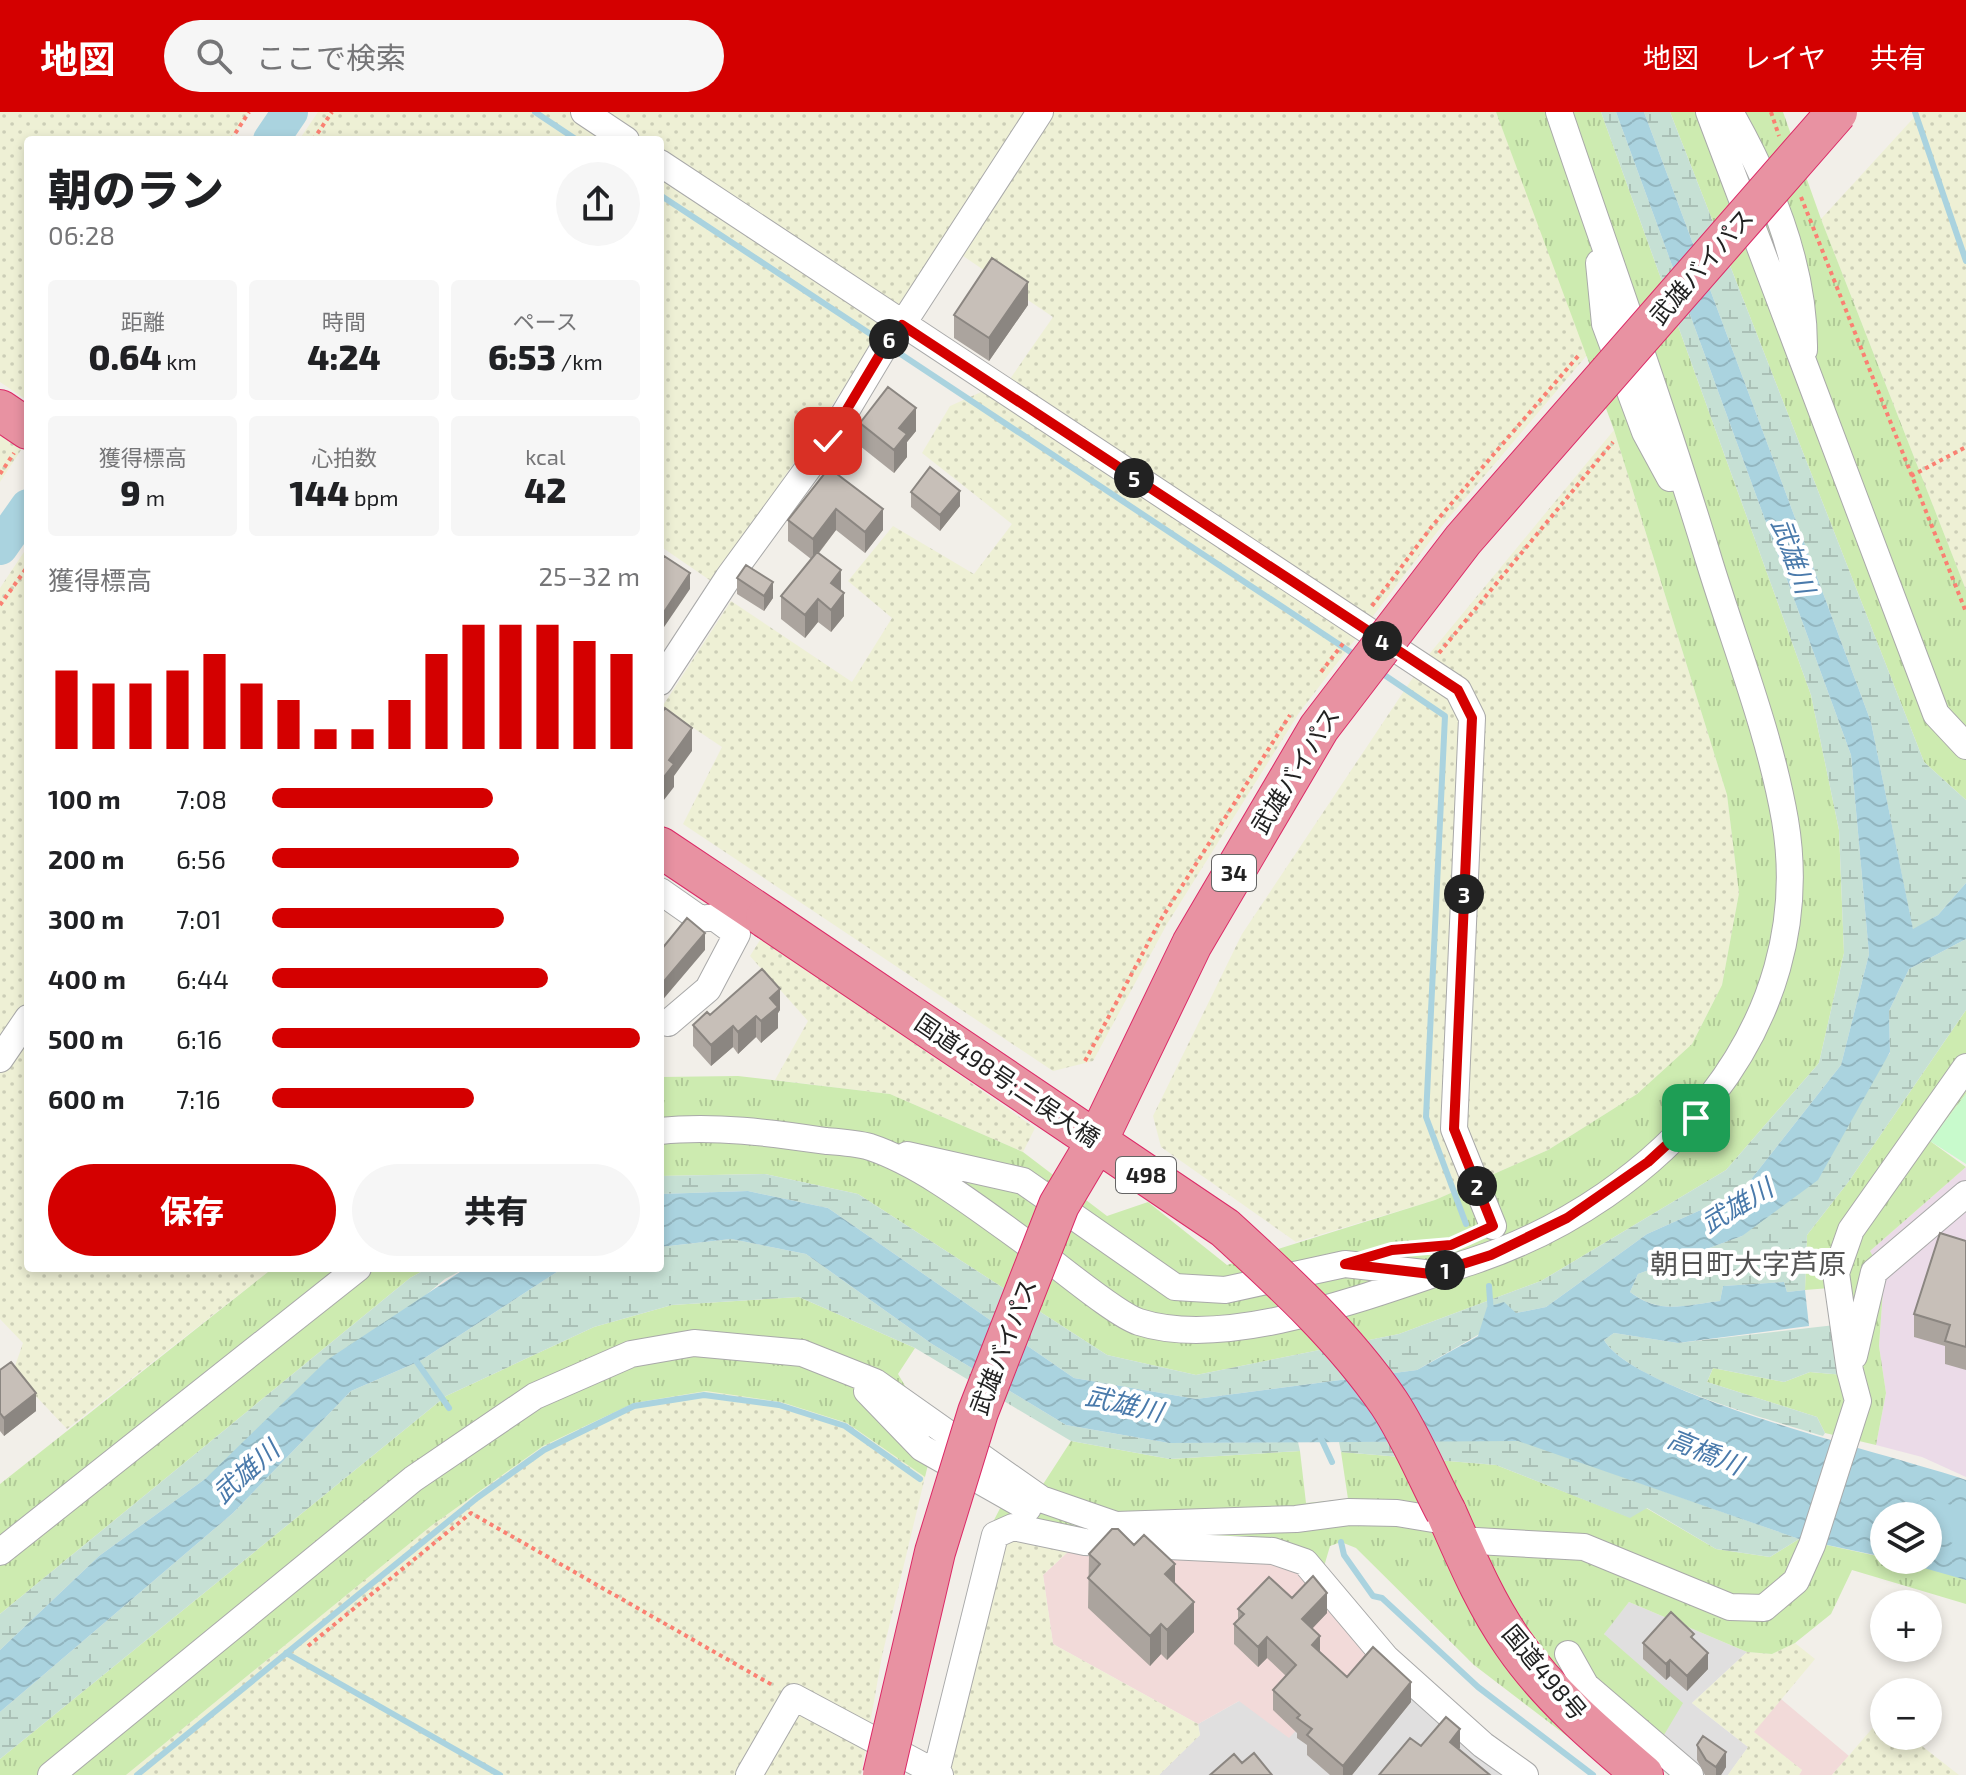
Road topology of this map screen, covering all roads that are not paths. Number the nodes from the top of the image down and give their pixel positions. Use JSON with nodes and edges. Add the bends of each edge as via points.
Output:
{"nodes":[{"id":1,"x":584,"y":112,"type":"edge"},
{"id":2,"x":1040,"y":112,"type":"edge"},
{"id":3,"x":1559,"y":112,"type":"edge"},
{"id":4,"x":1709,"y":112,"type":"edge"},
{"id":5,"x":1730,"y":112,"type":"edge"},
{"id":6,"x":1837,"y":112,"type":"edge"},
{"id":7,"x":620,"y":136,"type":"edge"},
{"id":8,"x":664,"y":166,"type":"edge"},
{"id":9,"x":897,"y":330,"type":"junction"},
{"id":10,"x":1804,"y":364,"type":"junction"},
{"id":11,"x":0,"y":410,"type":"edge"},
{"id":12,"x":24,"y":426,"type":"edge"},
{"id":13,"x":664,"y":676,"type":"edge"},
{"id":14,"x":1966,"y":746,"type":"edge"},
{"id":15,"x":664,"y":850,"type":"edge"},
{"id":16,"x":664,"y":894,"type":"edge"},
{"id":17,"x":668,"y":1023,"type":"dead end"},
{"id":18,"x":24,"y":1024,"type":"edge"},
{"id":19,"x":0,"y":1059,"type":"edge"},
{"id":20,"x":1966,"y":1067,"type":"edge"},
{"id":21,"x":664,"y":1131,"type":"edge"},
{"id":22,"x":1097,"y":1141,"type":"junction"},
{"id":23,"x":869,"y":1147,"type":"junction"},
{"id":24,"x":1966,"y":1194,"type":"edge"},
{"id":25,"x":1493,"y":1226,"type":"dead end"},
{"id":26,"x":353,"y":1272,"type":"edge"},
{"id":27,"x":1431,"y":1274,"type":"junction"},
{"id":28,"x":1850,"y":1371,"type":"junction"},
{"id":29,"x":849,"y":1372,"type":"junction"},
{"id":30,"x":1451,"y":1524,"type":"junction"},
{"id":31,"x":1116,"y":1525,"type":"junction"},
{"id":32,"x":1048,"y":1528,"type":"junction"},
{"id":33,"x":0,"y":1552,"type":"edge"},
{"id":34,"x":1568,"y":1654,"type":"dead end"},
{"id":35,"x":938,"y":1774,"type":"edge"},
{"id":36,"x":51,"y":1775,"type":"edge"},
{"id":37,"x":749,"y":1775,"type":"edge"},
{"id":38,"x":883,"y":1775,"type":"edge"},
{"id":39,"x":1525,"y":1775,"type":"edge"},
{"id":40,"x":1643,"y":1775,"type":"edge"},
{"id":41,"x":1690,"y":1775,"type":"edge"}],
"edges":[{"from":1,"to":7,"type":"street"},
{"from":2,"to":9,"type":"street"},
{"from":3,"to":27,"type":"street","via":[[1691,501],[1771,763],[1785,821],[1789,869],[1784,933],[1761,1016],[1735,1066],[1696,1118],[1648,1162],[1567,1218],[1491,1255]]},
{"from":4,"to":10,"type":"street"},
{"from":5,"to":10,"type":"street","via":[[1756,158],[1782,225],[1805,314]]},
{"from":6,"to":22,"type":"highway","name":"武雄バイパス","number":"34","bridge":true,"via":[[1463,540],[1319,728],[1192,944]]},
{"from":8,"to":9,"type":"street"},
{"from":9,"to":13,"type":"street","via":[[828,441]]},
{"from":9,"to":25,"type":"street","via":[[1458,690],[1472,718],[1454,1129]]},
{"from":10,"to":14,"type":"street","via":[[1936,714]]},
{"from":11,"to":12,"type":"highway"},
{"from":15,"to":22,"type":"highway","name":"国道498号;二俣大橋","number":"498","bridge":true},
{"from":16,"to":17,"type":"street","via":[[700,919],[714,917],[737,934],[708,989]]},
{"from":18,"to":19,"type":"street"},
{"from":20,"to":28,"type":"street","via":[[1851,1230],[1836,1273]]},
{"from":21,"to":23,"type":"street","via":[[771,1133]]},
{"from":22,"to":30,"type":"highway","name":"国道498号;二俣大橋","number":"498","bridge":true,"via":[[1225,1228],[1352,1354],[1390,1405]]},
{"from":22,"to":38,"type":"highway","name":"武雄バイパス","number":"34","bridge":true,"via":[[1059,1205],[978,1412],[935,1552]]},
{"from":23,"to":27,"type":"street","via":[[1023,1181],[1175,1287],[1225,1290],[1345,1264]]},
{"from":23,"to":27,"type":"street","via":[[945,1185],[1136,1322],[1199,1330],[1260,1323],[1343,1304]]},
{"from":24,"to":28,"type":"street","via":[[1874,1272]]},
{"from":26,"to":33,"type":"street"},
{"from":28,"to":30,"type":"street","via":[[1858,1401],[1812,1545],[1796,1581],[1764,1608],[1730,1607],[1584,1547]]},
{"from":29,"to":31,"type":"street","via":[[875,1382],[1041,1499]]},
{"from":29,"to":32,"type":"street","via":[[922,1448]]},
{"from":29,"to":36,"type":"street","via":[[802,1353],[694,1343],[631,1354],[535,1396],[413,1479]]},
{"from":30,"to":31,"type":"street","via":[[1397,1513],[1349,1512],[1296,1519]]},
{"from":30,"to":40,"type":"highway","name":"国道498号","number":"498","via":[[1514,1645],[1561,1700]]},
{"from":31,"to":32,"type":"street"},
{"from":32,"to":35,"type":"street","via":[[1013,1527],[995,1535]]},
{"from":32,"to":39,"type":"street","via":[[1085,1542],[1273,1551],[1305,1562],[1386,1658],[1483,1745]]},
{"from":34,"to":41,"type":"street","via":[[1586,1686]]},
{"from":35,"to":37,"type":"street","via":[[794,1697]]}]}
